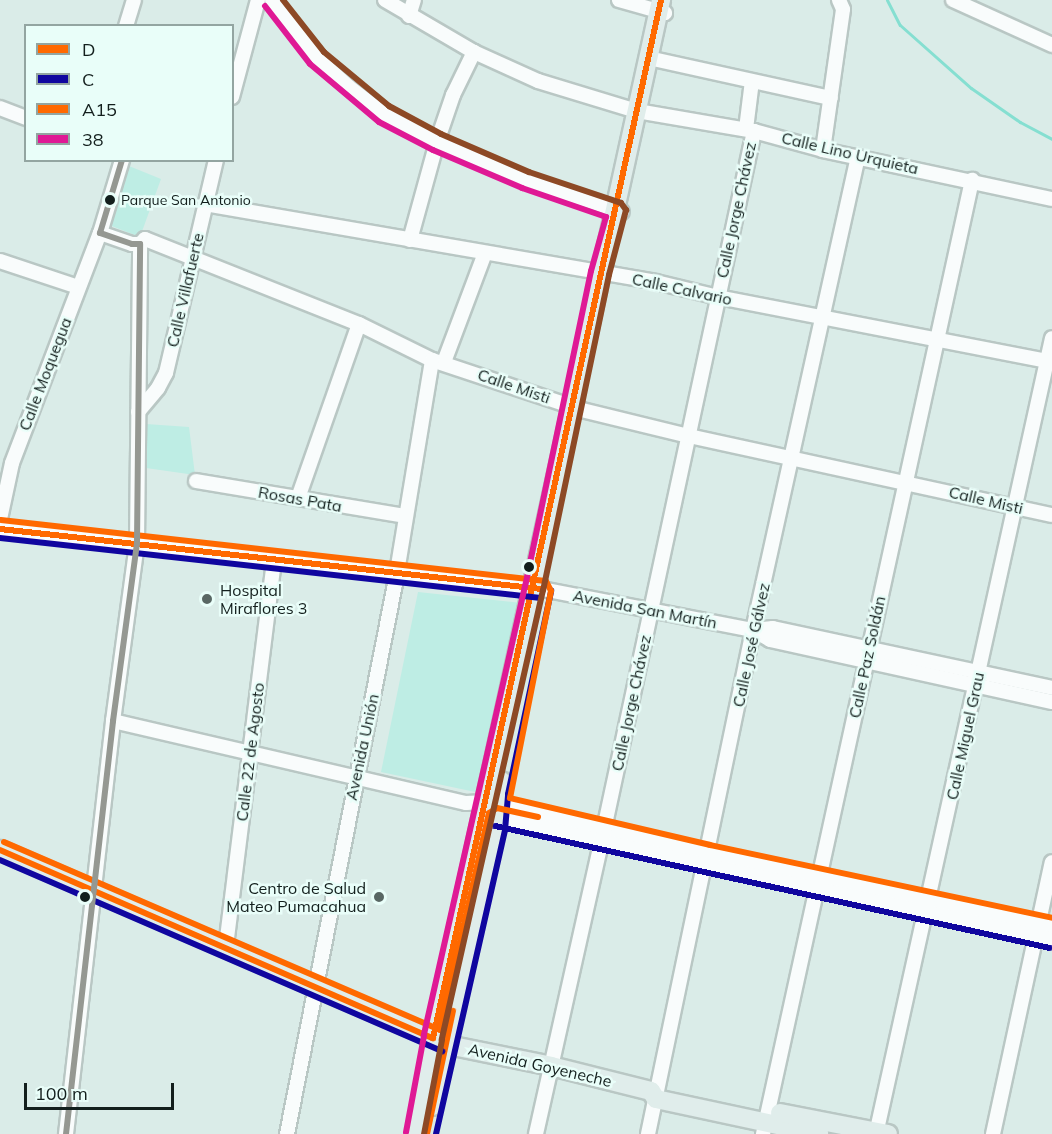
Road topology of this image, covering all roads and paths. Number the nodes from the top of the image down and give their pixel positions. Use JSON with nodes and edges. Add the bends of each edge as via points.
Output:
{"nodes":[{"id":1,"x":134,"y":0,"type":"edge"},
{"id":2,"x":258,"y":0,"type":"edge"},
{"id":3,"x":272,"y":0,"type":"edge"},
{"id":4,"x":385,"y":0,"type":"edge"},
{"id":5,"x":414,"y":0,"type":"edge"},
{"id":6,"x":619,"y":0,"type":"edge"},
{"id":7,"x":839,"y":0,"type":"edge"},
{"id":8,"x":953,"y":0,"type":"edge"},
{"id":9,"x":663,"y":6,"type":"edge"},
{"id":10,"x":980,"y":6,"type":"edge"},
{"id":11,"x":409,"y":16,"type":"junction"},
{"id":12,"x":127,"y":24,"type":"edge"},
{"id":13,"x":1052,"y":45,"type":"edge"},
{"id":14,"x":474,"y":52,"type":"junction"},
{"id":15,"x":653,"y":59,"type":"junction"},
{"id":16,"x":752,"y":81,"type":"junction"},
{"id":17,"x":234,"y":90,"type":"edge"},
{"id":18,"x":831,"y":98,"type":"junction"},
{"id":19,"x":0,"y":108,"type":"edge"},
{"id":20,"x":640,"y":112,"type":"junction"},
{"id":21,"x":24,"y":117,"type":"edge"},
{"id":22,"x":750,"y":130,"type":"junction"},
{"id":23,"x":437,"y":142,"type":"junction"},
{"id":24,"x":823,"y":150,"type":"junction"},
{"id":25,"x":858,"y":156,"type":"junction"},
{"id":26,"x":121,"y":162,"type":"edge"},
{"id":27,"x":215,"y":162,"type":"edge"},
{"id":28,"x":972,"y":180,"type":"junction"},
{"id":29,"x":1052,"y":199,"type":"edge"},
{"id":30,"x":204,"y":204,"type":"junction"},
{"id":31,"x":619,"y":212,"type":"junction"},
{"id":32,"x":100,"y":233,"type":"junction"},
{"id":33,"x":410,"y":240,"type":"junction"},
{"id":34,"x":140,"y":243,"type":"junction"},
{"id":35,"x":485,"y":253,"type":"junction"},
{"id":36,"x":192,"y":256,"type":"junction"},
{"id":37,"x":0,"y":261,"type":"edge"},
{"id":38,"x":604,"y":274,"type":"junction"},
{"id":39,"x":78,"y":287,"type":"junction"},
{"id":40,"x":718,"y":297,"type":"junction"},
{"id":41,"x":823,"y":317,"type":"junction"},
{"id":42,"x":359,"y":324,"type":"junction"},
{"id":43,"x":937,"y":338,"type":"junction"},
{"id":44,"x":1052,"y":338,"type":"edge"},
{"id":45,"x":438,"y":361,"type":"junction"},
{"id":46,"x":1050,"y":362,"type":"edge"},
{"id":47,"x":578,"y":409,"type":"junction"},
{"id":48,"x":138,"y":412,"type":"junction"},
{"id":49,"x":689,"y":436,"type":"junction"},
{"id":50,"x":792,"y":458,"type":"junction"},
{"id":51,"x":196,"y":481,"type":"dead end"},
{"id":52,"x":905,"y":482,"type":"junction"},
{"id":53,"x":298,"y":498,"type":"junction"},
{"id":54,"x":1016,"y":507,"type":"junction"},
{"id":55,"x":1052,"y":515,"type":"edge"},
{"id":56,"x":405,"y":516,"type":"junction"},
{"id":57,"x":0,"y":519,"type":"edge"},
{"id":58,"x":0,"y":529,"type":"edge"},
{"id":59,"x":137,"y":543,"type":"junction"},
{"id":60,"x":274,"y":558,"type":"junction"},
{"id":61,"x":397,"y":571,"type":"junction"},
{"id":62,"x":538,"y":588,"type":"junction"},
{"id":63,"x":651,"y":608,"type":"junction"},
{"id":64,"x":753,"y":630,"type":"junction"},
{"id":65,"x":869,"y":646,"type":"junction"},
{"id":66,"x":866,"y":661,"type":"junction"},
{"id":67,"x":979,"y":671,"type":"junction"},
{"id":68,"x":976,"y":686,"type":"junction"},
{"id":69,"x":1052,"y":688,"type":"edge"},
{"id":70,"x":1052,"y":702,"type":"edge"},
{"id":71,"x":113,"y":721,"type":"junction"},
{"id":72,"x":250,"y":751,"type":"junction"},
{"id":73,"x":356,"y":776,"type":"junction"},
{"id":74,"x":488,"y":808,"type":"junction"},
{"id":75,"x":603,"y":836,"type":"junction"},
{"id":76,"x":0,"y":850,"type":"edge"},
{"id":77,"x":707,"y":860,"type":"junction"},
{"id":78,"x":1052,"y":862,"type":"edge"},
{"id":79,"x":819,"y":882,"type":"junction"},
{"id":80,"x":94,"y":889,"type":"junction"},
{"id":81,"x":928,"y":907,"type":"junction"},
{"id":82,"x":1043,"y":929,"type":"edge"},
{"id":83,"x":1052,"y":939,"type":"edge"},
{"id":84,"x":226,"y":946,"type":"junction"},
{"id":85,"x":315,"y":984,"type":"junction"},
{"id":86,"x":440,"y":1040,"type":"junction"},
{"id":87,"x":551,"y":1066,"type":"junction"},
{"id":88,"x":655,"y":1092,"type":"junction"},
{"id":89,"x":766,"y":1122,"type":"edge"},
{"id":90,"x":880,"y":1133,"type":"edge"},
{"id":91,"x":66,"y":1134,"type":"edge"},
{"id":92,"x":287,"y":1134,"type":"edge"},
{"id":93,"x":416,"y":1134,"type":"edge"},
{"id":94,"x":427,"y":1134,"type":"edge"},
{"id":95,"x":536,"y":1134,"type":"edge"},
{"id":96,"x":648,"y":1134,"type":"edge"},
{"id":97,"x":819,"y":1134,"type":"edge"},
{"id":98,"x":993,"y":1134,"type":"edge"}],
"edges":[{"from":1,"to":12,"type":"street"},
{"from":2,"to":17,"type":"street"},
{"from":3,"to":23,"type":"street","via":[[317,58],[349,87],[384,114]]},
{"from":4,"to":11,"type":"street","name":"Calle Lino Urquieta"},
{"from":5,"to":11,"type":"street"},
{"from":6,"to":9,"type":"street"},
{"from":7,"to":18,"type":"street","via":[[843,9]]},
{"from":8,"to":10,"type":"street"},
{"from":9,"to":15,"type":"main road"},
{"from":9,"to":20,"type":"main road"},
{"from":10,"to":13,"type":"street"},
{"from":11,"to":14,"type":"street","name":"Calle Lino Urquieta"},
{"from":14,"to":20,"type":"street","name":"Calle Lino Urquieta","via":[[538,81]]},
{"from":14,"to":23,"type":"street","via":[[453,95]]},
{"from":15,"to":16,"type":"street"},
{"from":15,"to":20,"type":"main road"},
{"from":16,"to":18,"type":"street"},
{"from":16,"to":22,"type":"street","name":"Calle Jorge Chávez"},
{"from":18,"to":24,"type":"street"},
{"from":19,"to":21,"type":"street"},
{"from":20,"to":22,"type":"street","name":"Calle Lino Urquieta"},
{"from":20,"to":31,"type":"main road"},
{"from":22,"to":24,"type":"street","name":"Calle Lino Urquieta"},
{"from":22,"to":40,"type":"street","name":"Calle Jorge Chávez"},
{"from":23,"to":31,"type":"street","via":[[526,180]]},
{"from":23,"to":33,"type":"street"},
{"from":24,"to":25,"type":"street","name":"Calle Lino Urquieta"},
{"from":25,"to":28,"type":"street","name":"Calle Lino Urquieta"},
{"from":25,"to":41,"type":"street","name":"Calle José Gálvez"},
{"from":26,"to":32,"type":"street","name":"Calle Moquegua"},
{"from":27,"to":30,"type":"street","name":"Calle Villafuerte"},
{"from":28,"to":29,"type":"street","name":"Calle Lino Urquieta"},
{"from":28,"to":43,"type":"street","name":"Calle Paz Soldán"},
{"from":30,"to":33,"type":"street","name":"Calle Calvario"},
{"from":30,"to":36,"type":"street","name":"Calle Villafuerte"},
{"from":31,"to":38,"type":"main road"},
{"from":32,"to":34,"type":"street","name":"Calle Misti"},
{"from":32,"to":39,"type":"street","name":"Calle Moquegua"},
{"from":33,"to":35,"type":"street","name":"Calle Calvario"},
{"from":34,"to":36,"type":"street","name":"Calle Misti","via":[[145,239]]},
{"from":34,"to":48,"type":"street"},
{"from":35,"to":38,"type":"street","name":"Calle Calvario"},
{"from":35,"to":45,"type":"street","name":"Avenida Unión"},
{"from":36,"to":42,"type":"street","name":"Calle Misti"},
{"from":36,"to":48,"type":"street","name":"Calle Villafuerte","via":[[166,373]]},
{"from":37,"to":39,"type":"street"},
{"from":38,"to":40,"type":"street","name":"Calle Calvario"},
{"from":38,"to":47,"type":"main road"},
{"from":39,"to":57,"type":"street","name":"Calle Moquegua","via":[[12,463]]},
{"from":40,"to":41,"type":"street","name":"Calle Calvario"},
{"from":40,"to":49,"type":"street","name":"Calle Jorge Chávez"},
{"from":41,"to":43,"type":"street","name":"Calle Calvario"},
{"from":41,"to":50,"type":"street","name":"Calle José Gálvez"},
{"from":42,"to":45,"type":"street","name":"Calle Misti"},
{"from":42,"to":53,"type":"street"},
{"from":43,"to":46,"type":"street","name":"Calle Calvario"},
{"from":43,"to":52,"type":"street","name":"Calle Paz Soldán"},
{"from":44,"to":46,"type":"street","name":"Calle Miguel Grau"},
{"from":45,"to":47,"type":"street","name":"Calle Misti"},
{"from":45,"to":56,"type":"street","name":"Avenida Unión"},
{"from":46,"to":54,"type":"street","name":"Calle Miguel Grau"},
{"from":47,"to":49,"type":"street","name":"Calle Misti"},
{"from":47,"to":62,"type":"main road"},
{"from":48,"to":59,"type":"street"},
{"from":49,"to":50,"type":"street","name":"Calle Misti"},
{"from":49,"to":63,"type":"street","name":"Calle Jorge Chávez"},
{"from":50,"to":52,"type":"street","name":"Calle Misti"},
{"from":50,"to":64,"type":"street","name":"Calle José Gálvez"},
{"from":51,"to":53,"type":"street","name":"Rosas Pata"},
{"from":52,"to":54,"type":"street","name":"Calle Misti"},
{"from":52,"to":65,"type":"street","name":"Calle Paz Soldán"},
{"from":53,"to":56,"type":"street","name":"Rosas Pata"},
{"from":54,"to":55,"type":"street","name":"Calle Misti"},
{"from":54,"to":67,"type":"street","name":"Calle Miguel Grau"},
{"from":56,"to":61,"type":"street","name":"Avenida Unión"},
{"from":58,"to":59,"type":"street","name":"Avenida San Martín"},
{"from":59,"to":60,"type":"street","name":"Avenida San Martín"},
{"from":59,"to":71,"type":"street"},
{"from":60,"to":61,"type":"street","name":"Avenida San Martín"},
{"from":60,"to":72,"type":"street","name":"Calle 22 de Agosto"},
{"from":61,"to":62,"type":"street","name":"Avenida San Martín"},
{"from":61,"to":73,"type":"street","name":"Avenida Unión"},
{"from":62,"to":63,"type":"street","name":"Avenida San Martín"},
{"from":62,"to":74,"type":"main road"},
{"from":63,"to":64,"type":"street","name":"Avenida San Martín"},
{"from":63,"to":75,"type":"street","name":"Calle Jorge Chávez"},
{"from":64,"to":65,"type":"street","name":"Avenida San Martín","via":[[772,628]]},
{"from":64,"to":66,"type":"street","name":"Avenida San Martín","via":[[770,640]]},
{"from":64,"to":77,"type":"street","name":"Calle José Gálvez"},
{"from":65,"to":66,"type":"street","name":"Calle Paz Soldán"},
{"from":65,"to":67,"type":"street","name":"Avenida San Martín"},
{"from":66,"to":68,"type":"street","name":"Avenida San Martín"},
{"from":66,"to":79,"type":"street","name":"Calle Paz Soldán"},
{"from":67,"to":68,"type":"street","name":"Calle Miguel Grau"},
{"from":67,"to":69,"type":"street","name":"Avenida San Martín"},
{"from":68,"to":70,"type":"street","name":"Avenida San Martín"},
{"from":68,"to":81,"type":"street","name":"Calle Miguel Grau"},
{"from":71,"to":72,"type":"street"},
{"from":71,"to":80,"type":"street"},
{"from":72,"to":73,"type":"street"},
{"from":72,"to":84,"type":"street","name":"Calle 22 de Agosto"},
{"from":73,"to":74,"type":"street"},
{"from":73,"to":85,"type":"street","name":"Avenida Unión"},
{"from":74,"to":75,"type":"street"},
{"from":74,"to":86,"type":"main road"},
{"from":75,"to":77,"type":"street"},
{"from":75,"to":87,"type":"street","name":"Calle Jorge Chávez"},
{"from":76,"to":80,"type":"main road","name":"Avenida Goyeneche"},
{"from":77,"to":79,"type":"street"},
{"from":77,"to":88,"type":"street","name":"Calle José Gálvez"},
{"from":78,"to":82,"type":"street"},
{"from":79,"to":81,"type":"street"},
{"from":79,"to":89,"type":"street","name":"Calle Paz Soldán"},
{"from":80,"to":84,"type":"main road","name":"Avenida Goyeneche"},
{"from":80,"to":91,"type":"street"},
{"from":81,"to":82,"type":"street"},
{"from":81,"to":90,"type":"street","name":"Calle Miguel Grau"},
{"from":82,"to":83,"type":"street"},
{"from":82,"to":98,"type":"street"},
{"from":84,"to":85,"type":"main road","name":"Avenida Goyeneche"},
{"from":85,"to":86,"type":"main road","name":"Avenida Goyeneche"},
{"from":85,"to":92,"type":"street","name":"Avenida Unión"},
{"from":86,"to":87,"type":"main road","name":"Avenida Goyeneche"},
{"from":86,"to":93,"type":"main road"},
{"from":86,"to":94,"type":"main road"},
{"from":87,"to":88,"type":"main road","name":"Avenida Goyeneche"},
{"from":87,"to":95,"type":"street","name":"Calle Jorge Chávez"},
{"from":88,"to":89,"type":"main road","name":"Avenida Goyeneche"},
{"from":88,"to":96,"type":"street","name":"Calle José Gálvez"},
{"from":89,"to":90,"type":"main road","name":"Avenida Goyeneche"},
{"from":89,"to":97,"type":"main road","name":"Avenida Goyeneche"}]}
